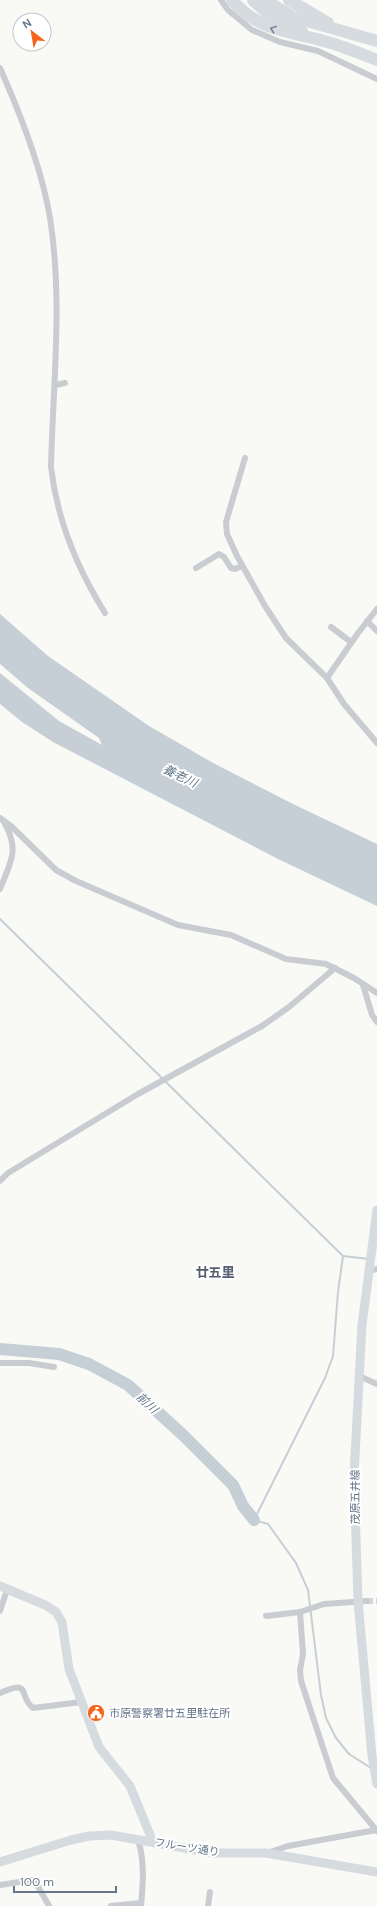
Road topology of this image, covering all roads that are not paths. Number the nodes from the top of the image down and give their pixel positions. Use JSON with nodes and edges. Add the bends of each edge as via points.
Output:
{"nodes":[{"id":1,"x":221,"y":0,"type":"edge"},
{"id":2,"x":232,"y":0,"type":"edge"},
{"id":3,"x":253,"y":0,"type":"edge"},
{"id":4,"x":265,"y":0,"type":"edge"},
{"id":5,"x":290,"y":0,"type":"edge"},
{"id":6,"x":340,"y":29,"type":"junction"},
{"id":7,"x":377,"y":41,"type":"edge"},
{"id":8,"x":330,"y":43,"type":"junction"},
{"id":9,"x":377,"y":60,"type":"edge"},
{"id":10,"x":0,"y":68,"type":"edge"},
{"id":11,"x":377,"y":79,"type":"edge"},
{"id":12,"x":64,"y":383,"type":"dead end"},
{"id":13,"x":55,"y":385,"type":"junction"},
{"id":14,"x":245,"y":458,"type":"dead end"},
{"id":15,"x":242,"y":566,"type":"junction"},
{"id":16,"x":196,"y":568,"type":"dead end"},
{"id":17,"x":377,"y":609,"type":"edge"},
{"id":18,"x":105,"y":613,"type":"dead end"},
{"id":19,"x":367,"y":621,"type":"junction"},
{"id":20,"x":331,"y":627,"type":"dead end"},
{"id":21,"x":377,"y":631,"type":"edge"},
{"id":22,"x":351,"y":642,"type":"junction"},
{"id":23,"x":328,"y":678,"type":"junction"},
{"id":24,"x":377,"y":743,"type":"edge"},
{"id":25,"x":2,"y":819,"type":"edge"},
{"id":26,"x":0,"y":889,"type":"edge"},
{"id":27,"x":335,"y":968,"type":"junction"},
{"id":28,"x":363,"y":985,"type":"junction"},
{"id":29,"x":377,"y":993,"type":"edge"},
{"id":30,"x":377,"y":1022,"type":"edge"},
{"id":31,"x":0,"y":1181,"type":"edge"},
{"id":32,"x":377,"y":1210,"type":"edge"},
{"id":33,"x":373,"y":1270,"type":"edge"},
{"id":34,"x":0,"y":1363,"type":"edge"},
{"id":35,"x":54,"y":1367,"type":"dead end"},
{"id":36,"x":359,"y":1376,"type":"junction"},
{"id":37,"x":377,"y":1384,"type":"edge"},
{"id":38,"x":3,"y":1588,"type":"edge"},
{"id":39,"x":358,"y":1601,"type":"junction"},
{"id":40,"x":367,"y":1601,"type":"tunnel mouth"},
{"id":41,"x":0,"y":1611,"type":"edge"},
{"id":42,"x":300,"y":1612,"type":"junction"},
{"id":43,"x":266,"y":1616,"type":"dead end"},
{"id":44,"x":0,"y":1693,"type":"edge"},
{"id":45,"x":81,"y":1702,"type":"junction"},
{"id":46,"x":377,"y":1784,"type":"edge"},
{"id":47,"x":376,"y":1830,"type":"edge"},
{"id":48,"x":138,"y":1840,"type":"junction"},
{"id":49,"x":153,"y":1842,"type":"junction"},
{"id":50,"x":266,"y":1853,"type":"junction"},
{"id":51,"x":0,"y":1862,"type":"edge"},
{"id":52,"x":377,"y":1872,"type":"edge"},
{"id":53,"x":0,"y":1885,"type":"edge"},
{"id":54,"x":210,"y":1892,"type":"dead end"},
{"id":55,"x":141,"y":1904,"type":"edge"},
{"id":56,"x":49,"y":1906,"type":"edge"},
{"id":57,"x":110,"y":1906,"type":"edge"},
{"id":58,"x":208,"y":1906,"type":"edge"}],
"edges":[{"from":1,"to":11,"type":"street","via":[[228,10],[252,30],[280,42],[318,52]]},
{"from":8,"to":2,"type":"highway","one_way":true,"via":[[264,25],[246,14]]},
{"from":3,"to":8,"type":"highway","via":[[276,18]]},
{"from":4,"to":6,"type":"highway","via":[[293,17]]},
{"from":5,"to":6,"type":"highway"},
{"from":6,"to":7,"type":"highway"},
{"from":8,"to":9,"type":"highway"},
{"from":10,"to":13,"type":"street","via":[[20,115],[50,217],[57,296]]},
{"from":12,"to":13,"type":"street"},
{"from":13,"to":18,"type":"street","via":[[51,467],[57,504],[72,552],[89,588]]},
{"from":14,"to":15,"type":"street","via":[[226,522],[227,534]]},
{"from":15,"to":16,"type":"street","via":[[231,568],[219,554]]},
{"from":15,"to":23,"type":"street","via":[[286,638]]},
{"from":17,"to":19,"type":"street"},
{"from":19,"to":21,"type":"street"},
{"from":19,"to":22,"type":"street"},
{"from":20,"to":22,"type":"street"},
{"from":22,"to":23,"type":"street"},
{"from":23,"to":24,"type":"street","via":[[344,704]]},
{"from":25,"to":26,"type":"street","via":[[13,841],[13,855]]},
{"from":25,"to":27,"type":"street","via":[[56,870],[76,881],[178,925],[231,935],[286,958],[326,964]]},
{"from":27,"to":28,"type":"street"},
{"from":27,"to":31,"type":"street","via":[[262,1026],[138,1094],[8,1173]]},
{"from":28,"to":29,"type":"street"},
{"from":28,"to":30,"type":"street","via":[[372,1015]]},
{"from":32,"to":33,"type":"street","name":"茂原五井線"},
{"from":33,"to":36,"type":"street","name":"茂原五井線","via":[[362,1325]]},
{"from":34,"to":35,"type":"street","via":[[29,1363]]},
{"from":36,"to":37,"type":"street"},
{"from":36,"to":39,"type":"street","name":"茂原五井線","via":[[354,1475]]},
{"from":38,"to":41,"type":"street"},
{"from":38,"to":45,"type":"street","via":[[56,1612],[62,1622],[69,1669]]},
{"from":39,"to":40,"type":"street"},
{"from":39,"to":42,"type":"street","via":[[324,1604]]},
{"from":39,"to":46,"type":"street","name":"茂原五井線","via":[[372,1756]]},
{"from":42,"to":43,"type":"street"},
{"from":42,"to":47,"type":"street","via":[[303,1654],[301,1681],[333,1778]]},
{"from":44,"to":45,"type":"street","via":[[20,1687],[33,1708]]},
{"from":45,"to":49,"type":"street","via":[[99,1747],[130,1786]]},
{"from":47,"to":50,"type":"street","via":[[288,1846]]},
{"from":48,"to":49,"type":"street","name":"フルーツ通り"},
{"from":48,"to":51,"type":"street","name":"フルーツ通り","via":[[111,1835],[89,1836]]},
{"from":48,"to":55,"type":"street","via":[[142,1868]]},
{"from":49,"to":50,"type":"street","name":"フルーツ通り","via":[[212,1853]]},
{"from":50,"to":52,"type":"street","name":"フルーツ通り"},
{"from":53,"to":56,"type":"street","via":[[32,1880]]},
{"from":54,"to":58,"type":"street"},
{"from":55,"to":57,"type":"street"}]}
